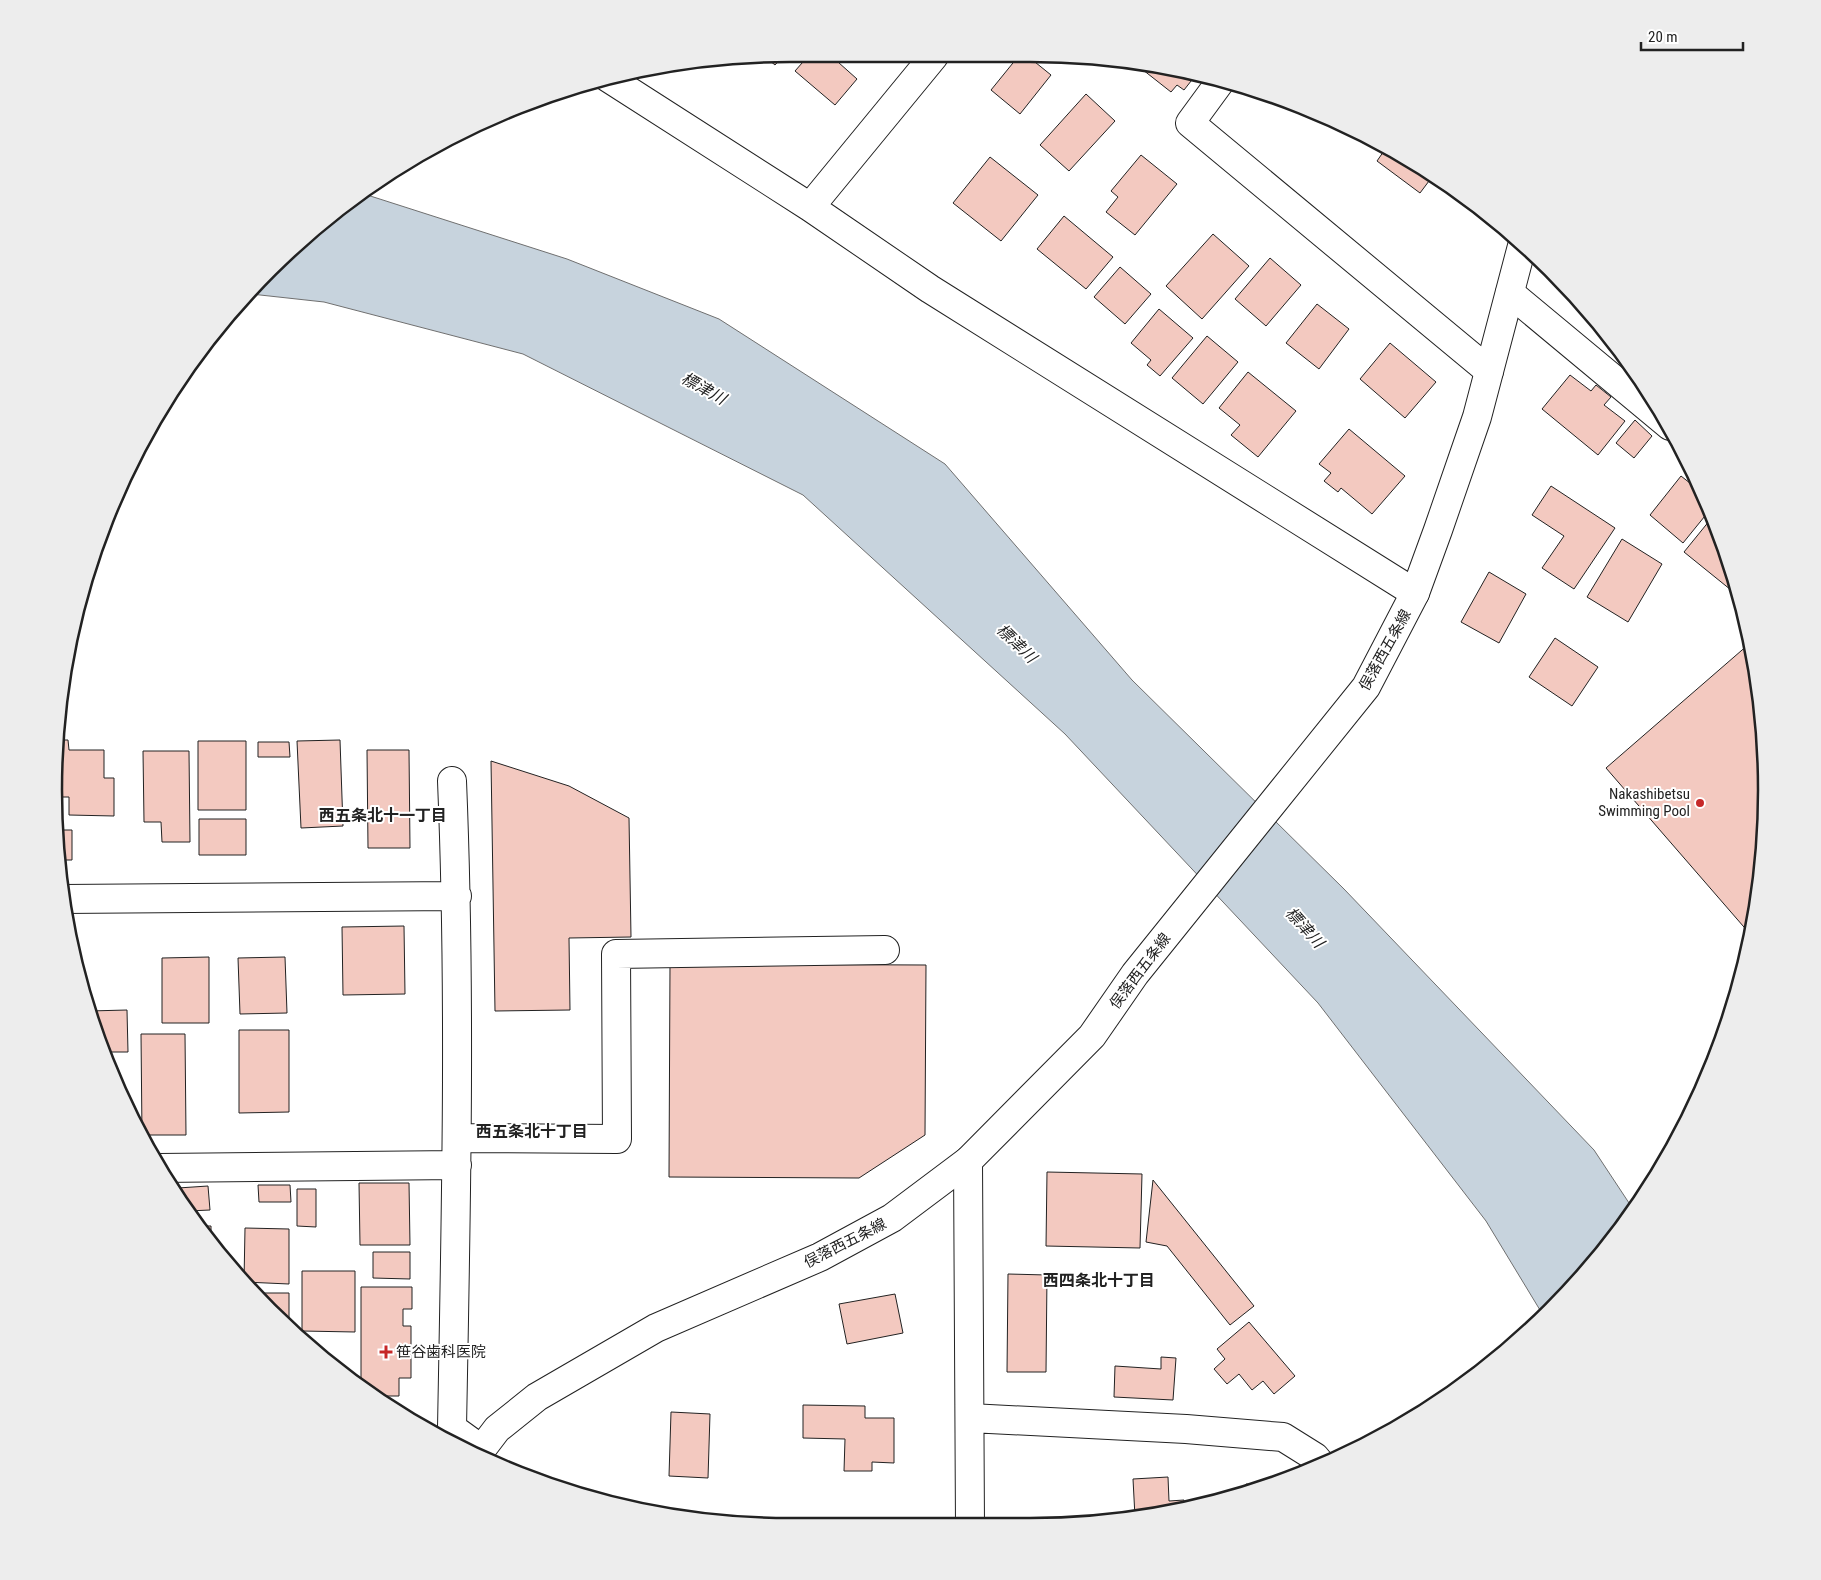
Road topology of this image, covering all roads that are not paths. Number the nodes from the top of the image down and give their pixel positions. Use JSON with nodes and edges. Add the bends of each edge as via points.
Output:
{"nodes":[{"id":1,"x":929,"y":62,"type":"edge"},
{"id":2,"x":617,"y":83,"type":"edge"},
{"id":3,"x":1217,"y":86,"type":"edge"},
{"id":4,"x":810,"y":207,"type":"junction"},
{"id":5,"x":1520,"y":252,"type":"edge"},
{"id":6,"x":1510,"y":293,"type":"junction"},
{"id":7,"x":1489,"y":371,"type":"junction"},
{"id":8,"x":1651,"y":410,"type":"edge"},
{"id":9,"x":1415,"y":593,"type":"junction"},
{"id":10,"x":452,"y":781,"type":"dead end"},
{"id":11,"x":457,"y":896,"type":"junction"},
{"id":12,"x":71,"y":899,"type":"edge"},
{"id":13,"x":885,"y":950,"type":"dead end"},
{"id":14,"x":456,"y":1138,"type":"junction"},
{"id":15,"x":968,"y":1162,"type":"junction"},
{"id":16,"x":457,"y":1165,"type":"junction"},
{"id":17,"x":169,"y":1168,"type":"edge"},
{"id":18,"x":970,"y":1418,"type":"junction"},
{"id":19,"x":441,"y":1428,"type":"edge"},
{"id":20,"x":482,"y":1448,"type":"edge"},
{"id":21,"x":1316,"y":1459,"type":"edge"},
{"id":22,"x":970,"y":1518,"type":"edge"}],
"edges":[{"from":1,"to":4,"type":"street"},
{"from":2,"to":4,"type":"street"},
{"from":3,"to":7,"type":"street","via":[[1190,123]]},
{"from":4,"to":9,"type":"street","via":[[930,289]]},
{"from":5,"to":6,"type":"street","name":"俣落西五条線"},
{"from":6,"to":7,"type":"street","name":"俣落西五条線"},
{"from":6,"to":8,"type":"street"},
{"from":7,"to":9,"type":"street","name":"俣落西五条線","via":[[1477,417]]},
{"from":9,"to":15,"type":"street","name":"俣落西五条線","via":[[1366,687],[1301,771],[1135,974],[1092,1036]]},
{"from":10,"to":11,"type":"street"},
{"from":11,"to":12,"type":"street"},
{"from":11,"to":14,"type":"street"},
{"from":13,"to":14,"type":"street","via":[[616,954],[617,1138]]},
{"from":14,"to":16,"type":"street"},
{"from":15,"to":18,"type":"street"},
{"from":15,"to":20,"type":"street","name":"俣落西五条線","via":[[892,1218],[820,1257],[656,1328],[537,1397],[497,1429]]},
{"from":16,"to":17,"type":"street"},
{"from":16,"to":19,"type":"street"},
{"from":18,"to":21,"type":"street","via":[[1283,1437]]},
{"from":18,"to":22,"type":"street"}]}
